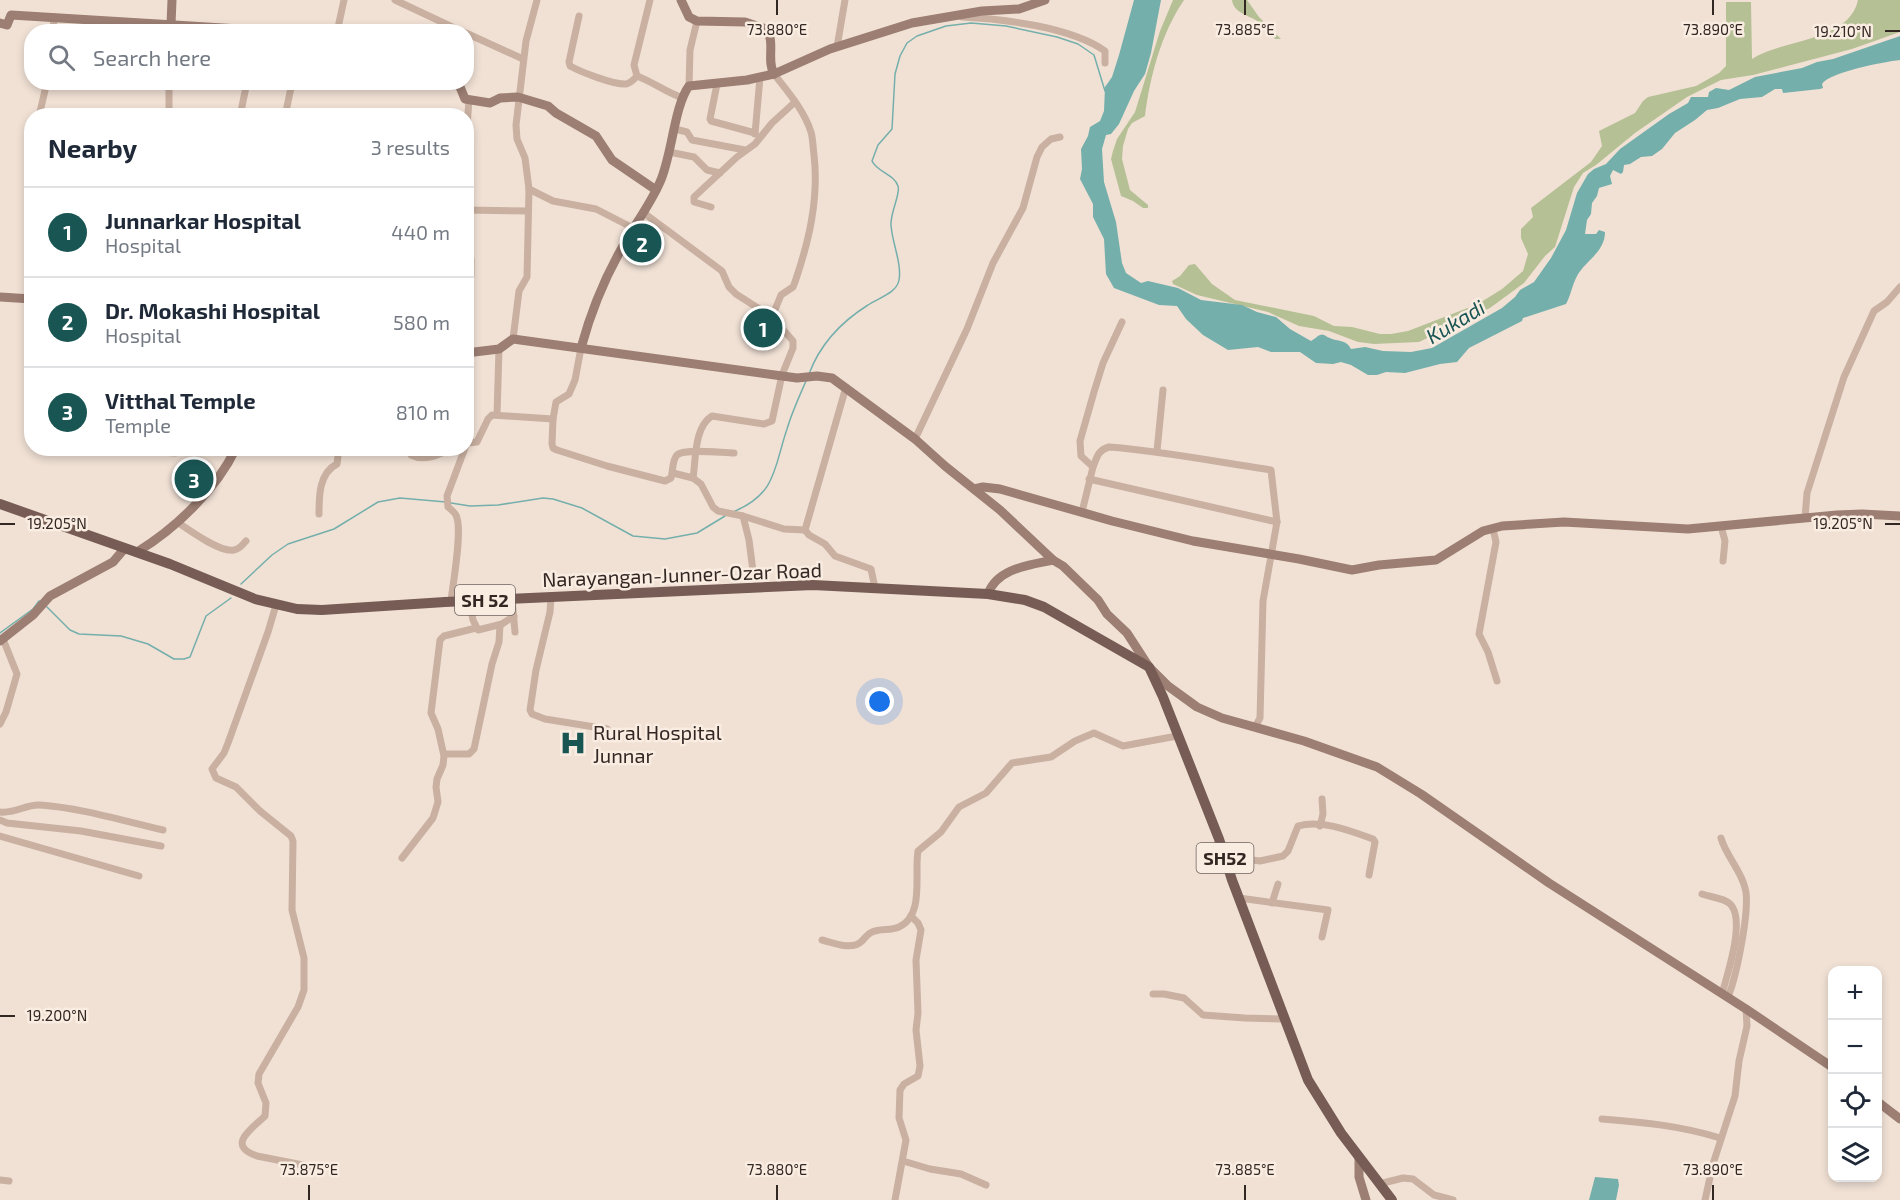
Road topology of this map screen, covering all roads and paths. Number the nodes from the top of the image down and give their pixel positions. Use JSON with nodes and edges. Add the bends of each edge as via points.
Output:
{"nodes":[{"id":1,"x":172,"y":0,"type":"edge"},
{"id":2,"x":344,"y":0,"type":"edge"},
{"id":3,"x":395,"y":0,"type":"edge"},
{"id":4,"x":537,"y":0,"type":"edge"},
{"id":5,"x":650,"y":0,"type":"edge"},
{"id":6,"x":681,"y":0,"type":"edge"},
{"id":7,"x":845,"y":0,"type":"edge"},
{"id":8,"x":1045,"y":0,"type":"edge"},
{"id":9,"x":579,"y":16,"type":"dead end"},
{"id":10,"x":54,"y":17,"type":"junction"},
{"id":11,"x":957,"y":17,"type":"junction"},
{"id":12,"x":697,"y":21,"type":"junction"},
{"id":13,"x":0,"y":23,"type":"edge"},
{"id":14,"x":53,"y":24,"type":"edge"},
{"id":15,"x":128,"y":24,"type":"edge"},
{"id":16,"x":171,"y":24,"type":"edge"},
{"id":17,"x":339,"y":24,"type":"edge"},
{"id":18,"x":448,"y":24,"type":"edge"},
{"id":19,"x":474,"y":36,"type":"edge"},
{"id":20,"x":837,"y":47,"type":"junction"},
{"id":21,"x":523,"y":59,"type":"junction"},
{"id":22,"x":1105,"y":63,"type":"dead end"},
{"id":23,"x":774,"y":74,"type":"junction"},
{"id":24,"x":638,"y":76,"type":"junction"},
{"id":25,"x":760,"y":77,"type":"junction"},
{"id":26,"x":717,"y":84,"type":"junction"},
{"id":27,"x":689,"y":86,"type":"junction"},
{"id":28,"x":44,"y":90,"type":"edge"},
{"id":29,"x":170,"y":90,"type":"edge"},
{"id":30,"x":245,"y":90,"type":"edge"},
{"id":31,"x":291,"y":90,"type":"edge"},
{"id":32,"x":460,"y":90,"type":"edge"},
{"id":33,"x":519,"y":97,"type":"junction"},
{"id":34,"x":683,"y":98,"type":"junction"},
{"id":35,"x":469,"y":100,"type":"junction"},
{"id":36,"x":795,"y":102,"type":"junction"},
{"id":37,"x":41,"y":108,"type":"edge"},
{"id":38,"x":169,"y":108,"type":"edge"},
{"id":39,"x":242,"y":108,"type":"edge"},
{"id":40,"x":287,"y":108,"type":"edge"},
{"id":41,"x":468,"y":108,"type":"edge"},
{"id":42,"x":675,"y":129,"type":"junction"},
{"id":43,"x":755,"y":133,"type":"junction"},
{"id":44,"x":1060,"y":137,"type":"dead end"},
{"id":45,"x":755,"y":144,"type":"junction"},
{"id":46,"x":745,"y":150,"type":"junction"},
{"id":47,"x":669,"y":152,"type":"junction"},
{"id":48,"x":720,"y":173,"type":"junction"},
{"id":49,"x":529,"y":189,"type":"junction"},
{"id":50,"x":656,"y":190,"type":"junction"},
{"id":51,"x":711,"y":207,"type":"dead end"},
{"id":52,"x":474,"y":210,"type":"edge"},
{"id":53,"x":528,"y":211,"type":"junction"},
{"id":54,"x":644,"y":213,"type":"junction"},
{"id":55,"x":633,"y":228,"type":"junction"},
{"id":56,"x":1900,"y":287,"type":"edge"},
{"id":57,"x":0,"y":297,"type":"edge"},
{"id":58,"x":24,"y":298,"type":"edge"},
{"id":59,"x":772,"y":317,"type":"junction"},
{"id":60,"x":1122,"y":322,"type":"dead end"},
{"id":61,"x":513,"y":339,"type":"junction"},
{"id":62,"x":581,"y":348,"type":"junction"},
{"id":63,"x":499,"y":349,"type":"junction"},
{"id":64,"x":474,"y":352,"type":"edge"},
{"id":65,"x":782,"y":375,"type":"junction"},
{"id":66,"x":846,"y":387,"type":"junction"},
{"id":67,"x":1163,"y":390,"type":"dead end"},
{"id":68,"x":497,"y":415,"type":"junction"},
{"id":69,"x":553,"y":419,"type":"junction"},
{"id":70,"x":915,"y":439,"type":"junction"},
{"id":71,"x":474,"y":443,"type":"edge"},
{"id":72,"x":1157,"y":451,"type":"junction"},
{"id":73,"x":697,"y":452,"type":"junction"},
{"id":74,"x":734,"y":453,"type":"dead end"},
{"id":75,"x":231,"y":456,"type":"edge"},
{"id":76,"x":338,"y":456,"type":"edge"},
{"id":77,"x":415,"y":456,"type":"edge"},
{"id":78,"x":434,"y":456,"type":"edge"},
{"id":79,"x":462,"y":456,"type":"edge"},
{"id":80,"x":1093,"y":467,"type":"junction"},
{"id":81,"x":673,"y":473,"type":"junction"},
{"id":82,"x":693,"y":478,"type":"junction"},
{"id":83,"x":1089,"y":479,"type":"junction"},
{"id":84,"x":974,"y":489,"type":"junction"},
{"id":85,"x":0,"y":504,"type":"edge"},
{"id":86,"x":1082,"y":512,"type":"junction"},
{"id":87,"x":320,"y":514,"type":"dead end"},
{"id":88,"x":743,"y":516,"type":"junction"},
{"id":89,"x":1900,"y":516,"type":"edge"},
{"id":90,"x":1805,"y":518,"type":"junction"},
{"id":91,"x":177,"y":522,"type":"junction"},
{"id":92,"x":1277,"y":522,"type":"junction"},
{"id":93,"x":1721,"y":526,"type":"junction"},
{"id":94,"x":1493,"y":529,"type":"junction"},
{"id":95,"x":805,"y":530,"type":"junction"},
{"id":96,"x":246,"y":542,"type":"dead end"},
{"id":97,"x":125,"y":548,"type":"junction"},
{"id":98,"x":137,"y":552,"type":"junction"},
{"id":99,"x":1272,"y":555,"type":"junction"},
{"id":100,"x":1053,"y":560,"type":"junction"},
{"id":101,"x":1723,"y":561,"type":"dead end"},
{"id":102,"x":753,"y":571,"type":"dead end"},
{"id":103,"x":874,"y":588,"type":"junction"},
{"id":104,"x":988,"y":594,"type":"junction"},
{"id":105,"x":551,"y":597,"type":"junction"},
{"id":106,"x":512,"y":598,"type":"junction"},
{"id":107,"x":469,"y":601,"type":"junction"},
{"id":108,"x":451,"y":602,"type":"junction"},
{"id":109,"x":276,"y":605,"type":"junction"},
{"id":110,"x":513,"y":616,"type":"junction"},
{"id":111,"x":500,"y":625,"type":"junction"},
{"id":112,"x":476,"y":628,"type":"junction"},
{"id":113,"x":515,"y":633,"type":"dead end"},
{"id":114,"x":1,"y":640,"type":"edge"},
{"id":115,"x":1149,"y":667,"type":"junction"},
{"id":116,"x":1497,"y":681,"type":"dead end"},
{"id":117,"x":0,"y":724,"type":"edge"},
{"id":118,"x":1255,"y":727,"type":"junction"},
{"id":119,"x":607,"y":729,"type":"dead end"},
{"id":120,"x":1178,"y":736,"type":"junction"},
{"id":121,"x":444,"y":754,"type":"junction"},
{"id":122,"x":1323,"y":799,"type":"dead end"},
{"id":123,"x":0,"y":812,"type":"edge"},
{"id":124,"x":0,"y":820,"type":"edge"},
{"id":125,"x":1320,"y":826,"type":"junction"},
{"id":126,"x":164,"y":830,"type":"dead end"},
{"id":127,"x":0,"y":837,"type":"edge"},
{"id":128,"x":1721,"y":837,"type":"dead end"},
{"id":129,"x":161,"y":846,"type":"dead end"},
{"id":130,"x":402,"y":858,"type":"dead end"},
{"id":131,"x":1227,"y":863,"type":"junction"},
{"id":132,"x":1369,"y":875,"type":"dead end"},
{"id":133,"x":139,"y":876,"type":"dead end"},
{"id":134,"x":1278,"y":884,"type":"dead end"},
{"id":135,"x":1702,"y":894,"type":"dead end"},
{"id":136,"x":1239,"y":898,"type":"junction"},
{"id":137,"x":1272,"y":903,"type":"junction"},
{"id":138,"x":912,"y":916,"type":"junction"},
{"id":139,"x":1322,"y":937,"type":"dead end"},
{"id":140,"x":822,"y":940,"type":"dead end"},
{"id":141,"x":1153,"y":994,"type":"dead end"},
{"id":142,"x":1725,"y":995,"type":"junction"},
{"id":143,"x":1746,"y":1009,"type":"junction"},
{"id":144,"x":1284,"y":1018,"type":"junction"},
{"id":145,"x":1828,"y":1065,"type":"edge"},
{"id":146,"x":1882,"y":1105,"type":"edge"},
{"id":147,"x":1602,"y":1119,"type":"dead end"},
{"id":148,"x":1900,"y":1119,"type":"edge"},
{"id":149,"x":1720,"y":1138,"type":"junction"},
{"id":150,"x":1359,"y":1158,"type":"junction"},
{"id":151,"x":903,"y":1161,"type":"junction"},
{"id":152,"x":318,"y":1168,"type":"dead end"},
{"id":153,"x":0,"y":1180,"type":"edge"},
{"id":154,"x":9,"y":1181,"type":"dead end"},
{"id":155,"x":1379,"y":1184,"type":"junction"},
{"id":156,"x":986,"y":1185,"type":"dead end"},
{"id":157,"x":895,"y":1200,"type":"edge"},
{"id":158,"x":1366,"y":1200,"type":"edge"},
{"id":159,"x":1392,"y":1200,"type":"edge"},
{"id":160,"x":1453,"y":1200,"type":"edge"},
{"id":161,"x":1705,"y":1200,"type":"edge"}],
"edges":[{"from":1,"to":16,"type":"street"},
{"from":2,"to":17,"type":"street"},
{"from":3,"to":18,"type":"street"},
{"from":4,"to":21,"type":"street"},
{"from":5,"to":24,"type":"street","via":[[634,65]]},
{"from":6,"to":12,"type":"street","via":[[689,17]]},
{"from":7,"to":20,"type":"street"},
{"from":8,"to":11,"type":"street","via":[[1019,9]]},
{"from":9,"to":24,"type":"street","via":[[570,66],[616,83],[626,84]]},
{"from":10,"to":13,"type":"street","via":[[11,15],[7,25]]},
{"from":10,"to":14,"type":"street"},
{"from":10,"to":15,"type":"street"},
{"from":11,"to":20,"type":"street","via":[[912,23]]},
{"from":11,"to":22,"type":"street","via":[[990,18],[1075,36],[1105,51]]},
{"from":12,"to":23,"type":"street","via":[[744,22],[766,29]]},
{"from":12,"to":27,"type":"street","via":[[690,50]]},
{"from":19,"to":21,"type":"street"},
{"from":20,"to":23,"type":"street"},
{"from":21,"to":33,"type":"street"},
{"from":23,"to":25,"type":"street"},
{"from":23,"to":36,"type":"street"},
{"from":24,"to":34,"type":"street"},
{"from":25,"to":26,"type":"street"},
{"from":25,"to":43,"type":"street"},
{"from":26,"to":27,"type":"street"},
{"from":26,"to":43,"type":"street","via":[[711,122]]},
{"from":27,"to":34,"type":"street"},
{"from":28,"to":37,"type":"street"},
{"from":29,"to":38,"type":"street"},
{"from":30,"to":39,"type":"street"},
{"from":31,"to":40,"type":"street"},
{"from":32,"to":35,"type":"street"},
{"from":33,"to":35,"type":"street","via":[[490,103]]},
{"from":33,"to":49,"type":"street","via":[[517,139],[525,158]]},
{"from":33,"to":50,"type":"street","via":[[548,106],[596,136],[612,160]]},
{"from":34,"to":42,"type":"street"},
{"from":35,"to":41,"type":"street"},
{"from":36,"to":45,"type":"street"},
{"from":36,"to":59,"type":"street","via":[[812,134],[813,216],[793,287],[781,295]]},
{"from":42,"to":46,"type":"street","via":[[687,132],[692,140]]},
{"from":42,"to":47,"type":"street"},
{"from":43,"to":45,"type":"street"},
{"from":44,"to":70,"type":"street","via":[[1051,139],[1037,157],[1023,208],[993,263]]},
{"from":45,"to":46,"type":"street"},
{"from":46,"to":48,"type":"street"},
{"from":47,"to":48,"type":"street","via":[[694,157],[707,170]]},
{"from":47,"to":50,"type":"street"},
{"from":48,"to":51,"type":"street","via":[[693,199]]},
{"from":49,"to":53,"type":"street"},
{"from":49,"to":55,"type":"street","via":[[554,201],[596,209]]},
{"from":50,"to":54,"type":"street"},
{"from":52,"to":53,"type":"street"},
{"from":53,"to":61,"type":"street","via":[[527,277],[519,291]]},
{"from":54,"to":55,"type":"street"},
{"from":54,"to":59,"type":"street","via":[[722,271],[736,294]]},
{"from":55,"to":62,"type":"street","via":[[596,297]]},
{"from":56,"to":90,"type":"street","via":[[1874,311],[1844,377],[1807,493]]},
{"from":57,"to":58,"type":"street"},
{"from":59,"to":65,"type":"street","via":[[793,341]]},
{"from":60,"to":80,"type":"street","via":[[1103,363],[1080,441],[1081,456]]},
{"from":61,"to":62,"type":"street"},
{"from":61,"to":63,"type":"street"},
{"from":62,"to":65,"type":"street"},
{"from":62,"to":69,"type":"street","via":[[575,380],[569,394],[556,402]]},
{"from":63,"to":64,"type":"street"},
{"from":63,"to":68,"type":"street"},
{"from":65,"to":66,"type":"street","via":[[832,378]]},
{"from":65,"to":73,"type":"street","via":[[772,421],[764,424],[712,416],[702,428]]},
{"from":66,"to":70,"type":"street"},
{"from":66,"to":95,"type":"street"},
{"from":67,"to":72,"type":"street"},
{"from":68,"to":69,"type":"street"},
{"from":68,"to":71,"type":"street","via":[[488,418]]},
{"from":69,"to":81,"type":"street","via":[[552,444],[557,450],[665,481]]},
{"from":70,"to":84,"type":"street"},
{"from":72,"to":80,"type":"street","via":[[1109,447],[1098,453]]},
{"from":72,"to":92,"type":"street","via":[[1271,471]]},
{"from":73,"to":74,"type":"street"},
{"from":73,"to":81,"type":"street","via":[[677,455]]},
{"from":73,"to":82,"type":"street"},
{"from":75,"to":91,"type":"street","via":[[219,477]]},
{"from":76,"to":87,"type":"street","via":[[337,464],[330,468],[322,484]]},
{"from":77,"to":78,"type":"street"},
{"from":79,"to":108,"type":"street","via":[[447,496],[458,531]]},
{"from":80,"to":83,"type":"street"},
{"from":81,"to":82,"type":"street"},
{"from":82,"to":88,"type":"street","via":[[701,484],[713,507]]},
{"from":83,"to":86,"type":"street"},
{"from":83,"to":92,"type":"street"},
{"from":84,"to":86,"type":"street","via":[[1000,489]]},
{"from":84,"to":100,"type":"street"},
{"from":85,"to":97,"type":"main road","name":"Narayangan-Junner-Ozar Road","number":"SH 52"},
{"from":86,"to":99,"type":"street","via":[[1193,541]]},
{"from":88,"to":95,"type":"street","via":[[784,529]]},
{"from":88,"to":102,"type":"street"},
{"from":89,"to":90,"type":"street"},
{"from":90,"to":93,"type":"street"},
{"from":91,"to":96,"type":"street","via":[[223,549],[232,551]]},
{"from":91,"to":98,"type":"street"},
{"from":92,"to":99,"type":"street"},
{"from":93,"to":94,"type":"street","via":[[1664,529],[1564,522]]},
{"from":93,"to":101,"type":"street","via":[[1725,541]]},
{"from":94,"to":99,"type":"street","via":[[1483,531],[1436,560],[1352,570]]},
{"from":94,"to":116,"type":"street","via":[[1496,542],[1479,634]]},
{"from":95,"to":103,"type":"street","via":[[835,556],[871,569]]},
{"from":97,"to":98,"type":"main road","name":"Narayangan-Junner-Ozar Road","number":"SH 52"},
{"from":97,"to":114,"type":"street","via":[[113,562],[50,596]]},
{"from":98,"to":109,"type":"main road","name":"Narayangan-Junner-Ozar Road","number":"SH 52"},
{"from":99,"to":118,"type":"street","via":[[1263,601],[1260,718]]},
{"from":100,"to":104,"type":"street","via":[[1009,572],[991,585]]},
{"from":100,"to":115,"type":"street","via":[[1098,600],[1127,633]]},
{"from":103,"to":104,"type":"main road","name":"Narayangan-Junner-Ozar Road","number":"SH 52"},
{"from":103,"to":105,"type":"main road","name":"Narayangan-Junner-Ozar Road","number":"SH 52","via":[[813,585]]},
{"from":104,"to":115,"type":"main road","name":"Narayangan-Junner-Ozar Road","via":[[1044,607]]},
{"from":105,"to":106,"type":"main road","name":"Narayangan-Junner-Ozar Road","number":"SH 52"},
{"from":105,"to":119,"type":"street","via":[[530,710],[545,719]]},
{"from":106,"to":107,"type":"main road","name":"Narayangan-Junner-Ozar Road","number":"SH 52"},
{"from":106,"to":110,"type":"street"},
{"from":107,"to":108,"type":"main road","name":"Narayangan-Junner-Ozar Road","number":"SH 52"},
{"from":107,"to":112,"type":"street"},
{"from":108,"to":109,"type":"main road","name":"Narayangan-Junner-Ozar Road","number":"SH 52","via":[[322,610]]},
{"from":109,"to":152,"type":"street","via":[[228,743],[212,769],[216,778],[236,787],[291,836],[293,920],[304,958],[304,990],[298,1007],[259,1074],[265,1116],[245,1133],[243,1145],[248,1153],[257,1156]]},
{"from":110,"to":111,"type":"street"},
{"from":110,"to":113,"type":"street"},
{"from":111,"to":112,"type":"street"},
{"from":111,"to":121,"type":"street","via":[[474,749],[469,754]]},
{"from":112,"to":121,"type":"street","via":[[440,640],[431,712]]},
{"from":114,"to":117,"type":"street","via":[[17,674]]},
{"from":115,"to":118,"type":"street","via":[[1197,707]]},
{"from":115,"to":120,"type":"main road","number":"SH52"},
{"from":118,"to":142,"type":"street","via":[[1377,767]]},
{"from":120,"to":131,"type":"main road","number":"SH52"},
{"from":120,"to":138,"type":"street","via":[[1123,746],[1095,733],[1051,757],[1012,763],[986,793],[959,807],[941,832],[918,851]]},
{"from":121,"to":130,"type":"street","via":[[434,818]]},
{"from":122,"to":125,"type":"street"},
{"from":123,"to":126,"type":"street","via":[[40,805]]},
{"from":124,"to":129,"type":"street"},
{"from":125,"to":131,"type":"street","via":[[1298,826],[1283,856]]},
{"from":125,"to":132,"type":"street","via":[[1373,839]]},
{"from":127,"to":133,"type":"street"},
{"from":128,"to":142,"type":"street","via":[[1746,890],[1733,982]]},
{"from":131,"to":136,"type":"main road","number":"SH52"},
{"from":134,"to":137,"type":"street"},
{"from":135,"to":142,"type":"street","via":[[1727,901],[1736,916]]},
{"from":136,"to":137,"type":"street"},
{"from":136,"to":144,"type":"main road","number":"SH52"},
{"from":137,"to":139,"type":"street","via":[[1328,910]]},
{"from":138,"to":140,"type":"street","via":[[900,927],[871,932],[856,945]]},
{"from":138,"to":151,"type":"street","via":[[921,930],[916,960],[920,1066],[918,1076],[900,1090],[899,1118],[906,1140]]},
{"from":141,"to":144,"type":"street","via":[[1184,998],[1203,1015]]},
{"from":142,"to":143,"type":"street"},
{"from":143,"to":145,"type":"street"},
{"from":143,"to":149,"type":"street","via":[[1747,1026],[1735,1096]]},
{"from":144,"to":150,"type":"main road","number":"SH52","via":[[1308,1080]]},
{"from":146,"to":148,"type":"street"},
{"from":147,"to":149,"type":"street","via":[[1665,1125]]},
{"from":149,"to":161,"type":"street"},
{"from":150,"to":155,"type":"main road","number":"SH52"},
{"from":150,"to":158,"type":"street","via":[[1359,1177]]},
{"from":151,"to":156,"type":"street","via":[[961,1174]]},
{"from":151,"to":157,"type":"street"},
{"from":153,"to":154,"type":"street"},
{"from":155,"to":159,"type":"main road","number":"SH52"},
{"from":155,"to":160,"type":"street","via":[[1407,1178],[1418,1181],[1434,1195]]}]}
